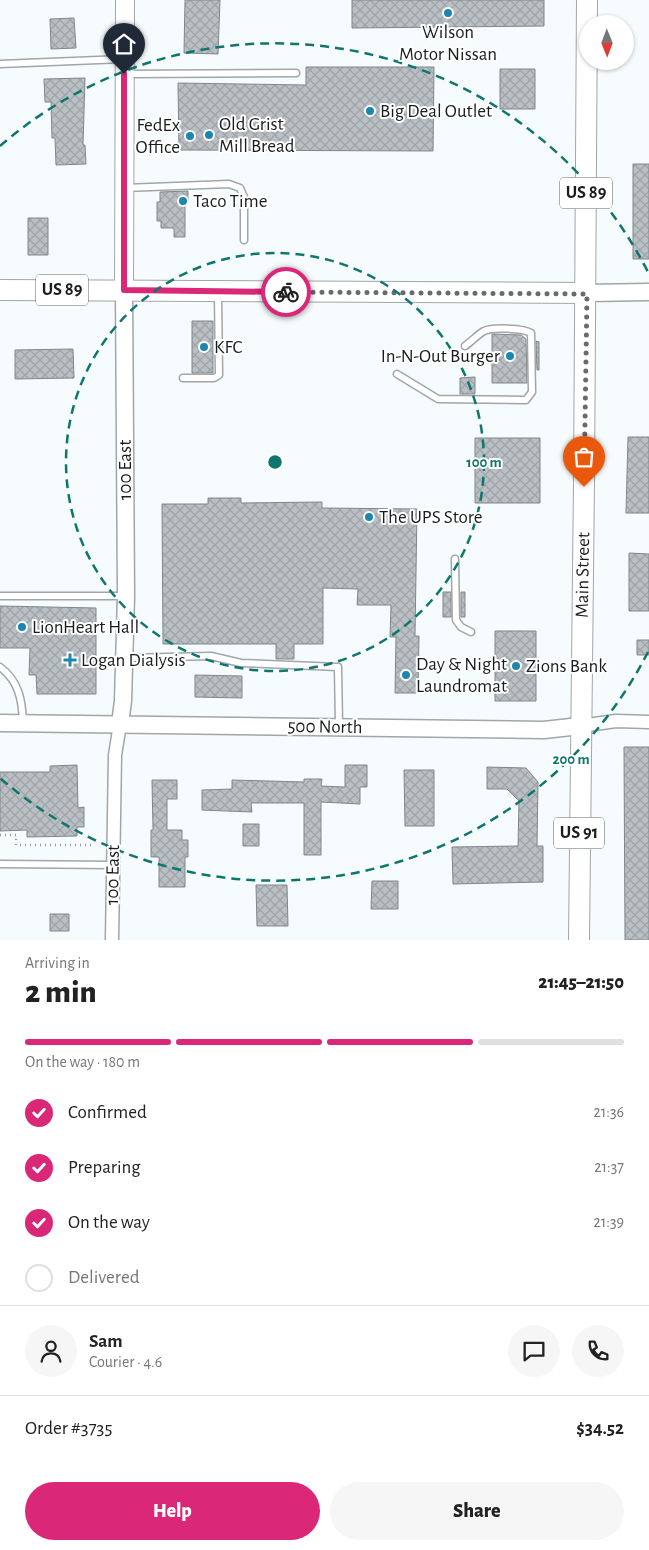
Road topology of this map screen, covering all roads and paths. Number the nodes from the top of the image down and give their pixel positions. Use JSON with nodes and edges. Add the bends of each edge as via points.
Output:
{"nodes":[{"id":1,"x":125,"y":0,"type":"edge"},
{"id":2,"x":587,"y":0,"type":"edge"},
{"id":3,"x":0,"y":64,"type":"edge"},
{"id":4,"x":124,"y":66,"type":"junction"},
{"id":5,"x":296,"y":73,"type":"dead end"},
{"id":6,"x":124,"y":188,"type":"junction"},
{"id":7,"x":244,"y":240,"type":"dead end"},
{"id":8,"x":0,"y":290,"type":"edge"},
{"id":9,"x":124,"y":290,"type":"junction"},
{"id":10,"x":218,"y":291,"type":"junction"},
{"id":11,"x":649,"y":292,"type":"edge"},
{"id":12,"x":587,"y":294,"type":"junction"},
{"id":13,"x":464,"y":346,"type":"dead end"},
{"id":14,"x":398,"y":374,"type":"dead end"},
{"id":15,"x":183,"y":378,"type":"dead end"},
{"id":16,"x":455,"y":559,"type":"dead end"},
{"id":17,"x":0,"y":596,"type":"edge"},
{"id":18,"x":126,"y":596,"type":"junction"},
{"id":19,"x":471,"y":632,"type":"dead end"},
{"id":20,"x":124,"y":658,"type":"junction"},
{"id":21,"x":0,"y":667,"type":"edge"},
{"id":22,"x":649,"y":722,"type":"edge"},
{"id":23,"x":0,"y":723,"type":"edge"},
{"id":24,"x":23,"y":723,"type":"junction"},
{"id":25,"x":120,"y":724,"type":"junction"},
{"id":26,"x":580,"y":726,"type":"junction"},
{"id":27,"x":339,"y":727,"type":"junction"},
{"id":28,"x":0,"y":835,"type":"edge"},
{"id":29,"x":92,"y":845,"type":"dead end"},
{"id":30,"x":0,"y":864,"type":"edge"},
{"id":31,"x":113,"y":865,"type":"junction"},
{"id":32,"x":112,"y":940,"type":"edge"},
{"id":33,"x":579,"y":940,"type":"edge"}],
"edges":[{"from":1,"to":4,"type":"main road","name":"100 East"},
{"from":2,"to":12,"type":"main road","name":"Main Street","number":"US 89"},
{"from":3,"to":4,"type":"lane"},
{"from":4,"to":5,"type":"lane"},
{"from":4,"to":6,"type":"main road","name":"100 East"},
{"from":6,"to":7,"type":"lane","via":[[229,184],[240,188],[244,197]]},
{"from":6,"to":9,"type":"main road","name":"100 East"},
{"from":8,"to":9,"type":"main road","number":"US 89"},
{"from":9,"to":10,"type":"main road","number":"US 89"},
{"from":9,"to":18,"type":"street","name":"100 East"},
{"from":10,"to":12,"type":"main road","number":"US 89"},
{"from":10,"to":15,"type":"lane","via":[[219,375],[214,378]]},
{"from":11,"to":12,"type":"street"},
{"from":12,"to":26,"type":"main road","name":"Main Street","number":"US 91"},
{"from":13,"to":14,"type":"lane","via":[[490,330],[526,329],[531,333],[530,397],[526,400],[438,399]]},
{"from":16,"to":19,"type":"lane","via":[[456,620]]},
{"from":17,"to":18,"type":"lane"},
{"from":18,"to":20,"type":"street","name":"100 East"},
{"from":20,"to":25,"type":"street","name":"100 East"},
{"from":20,"to":27,"type":"lane","via":[[211,656],[242,663],[338,667]]},
{"from":21,"to":24,"type":"lane","via":[[17,686],[22,700]]},
{"from":22,"to":26,"type":"street","name":"500 North","via":[[616,721]]},
{"from":23,"to":24,"type":"street","name":"500 North"},
{"from":24,"to":25,"type":"street","name":"500 North"},
{"from":25,"to":27,"type":"street","name":"500 North"},
{"from":25,"to":31,"type":"street","name":"100 East","via":[[115,755]]},
{"from":26,"to":27,"type":"street","name":"500 North","via":[[544,730]]},
{"from":26,"to":33,"type":"main road","name":"Main Street","number":"US 91"},
{"from":28,"to":29,"type":"path","via":[[16,835],[16,845]]},
{"from":30,"to":31,"type":"lane"},
{"from":31,"to":32,"type":"street","name":"100 East"}]}
